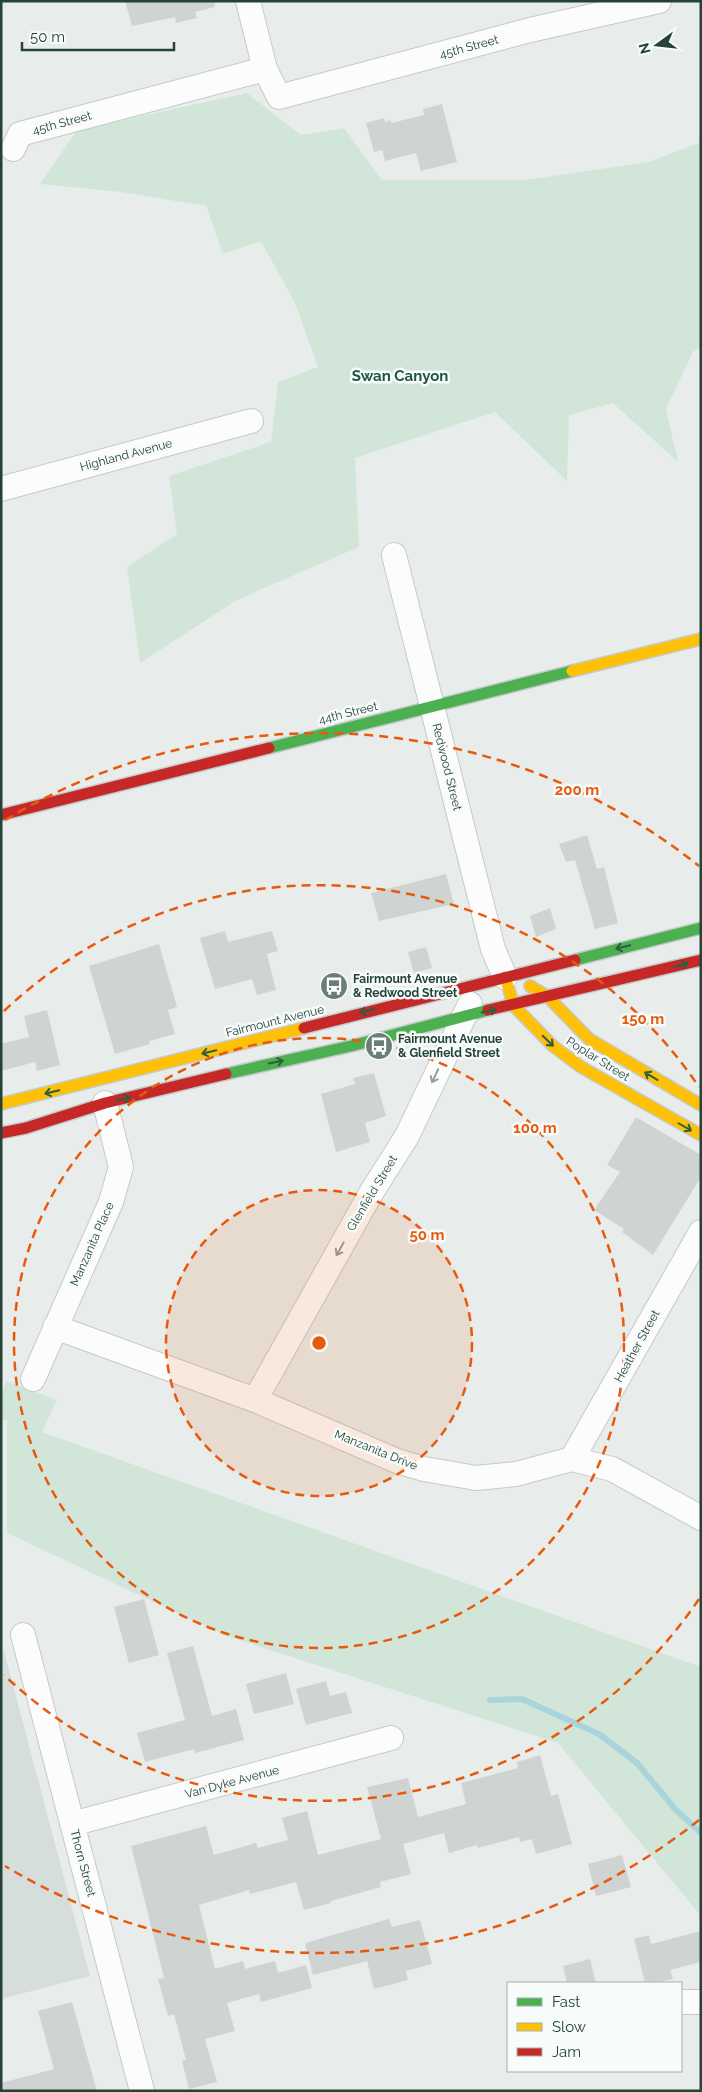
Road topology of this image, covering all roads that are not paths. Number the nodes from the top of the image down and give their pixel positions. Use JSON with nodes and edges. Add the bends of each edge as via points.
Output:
{"nodes":[{"id":1,"x":248,"y":1,"type":"edge"},
{"id":2,"x":659,"y":1,"type":"edge"},
{"id":3,"x":265,"y":69,"type":"junction"},
{"id":4,"x":13,"y":148,"type":"dead end"},
{"id":5,"x":250,"y":421,"type":"dead end"},
{"id":6,"x":1,"y":489,"type":"edge"},
{"id":7,"x":394,"y":555,"type":"dead end"},
{"id":8,"x":701,"y":639,"type":"edge"},
{"id":9,"x":432,"y":706,"type":"junction"},
{"id":10,"x":1,"y":815,"type":"edge"},
{"id":11,"x":701,"y":928,"type":"edge"},
{"id":12,"x":701,"y":960,"type":"edge"},
{"id":13,"x":505,"y":977,"type":"junction"},
{"id":14,"x":481,"y":982,"type":"junction"},
{"id":15,"x":548,"y":997,"type":"junction"},
{"id":16,"x":514,"y":1006,"type":"junction"},
{"id":17,"x":464,"y":1016,"type":"junction"},
{"id":18,"x":105,"y":1103,"type":"junction"},
{"id":19,"x":1,"y":1104,"type":"edge"},
{"id":20,"x":701,"y":1105,"type":"edge"},
{"id":21,"x":26,"y":1128,"type":"junction"},
{"id":22,"x":1,"y":1133,"type":"edge"},
{"id":23,"x":701,"y":1136,"type":"edge"},
{"id":24,"x":8,"y":1145,"type":"dead end"},
{"id":25,"x":701,"y":1232,"type":"edge"},
{"id":26,"x":55,"y":1327,"type":"junction"},
{"id":27,"x":33,"y":1380,"type":"dead end"},
{"id":28,"x":255,"y":1400,"type":"junction"},
{"id":29,"x":572,"y":1459,"type":"junction"},
{"id":30,"x":701,"y":1518,"type":"edge"},
{"id":31,"x":24,"y":1635,"type":"dead end"},
{"id":32,"x":391,"y":1738,"type":"dead end"},
{"id":33,"x":72,"y":1824,"type":"junction"},
{"id":34,"x":682,"y":2002,"type":"edge"},
{"id":35,"x":701,"y":2002,"type":"edge"},
{"id":36,"x":142,"y":2091,"type":"edge"}],
"edges":[{"from":1,"to":3,"type":"street"},
{"from":2,"to":3,"type":"street","name":"45th Street","via":[[530,30],[279,97]]},
{"from":3,"to":4,"type":"street","name":"45th Street","via":[[20,134]]},
{"from":5,"to":6,"type":"street","name":"Highland Avenue"},
{"from":7,"to":9,"type":"street","name":"Redwood Street"},
{"from":8,"to":9,"type":"main road","name":"44th Street"},
{"from":9,"to":10,"type":"main road","name":"44th Street"},
{"from":9,"to":13,"type":"street","name":"Redwood Street","via":[[492,949]]},
{"from":11,"to":13,"type":"main road","name":"Fairmount Avenue","one_way":true},
{"from":15,"to":12,"type":"main road","one_way":true},
{"from":13,"to":14,"type":"main road","name":"Fairmount Avenue"},
{"from":13,"to":15,"type":"main road","name":"Poplar Street"},
{"from":13,"to":16,"type":"main road","name":"Poplar Street"},
{"from":14,"to":17,"type":"street","name":"Glenfield Street"},
{"from":14,"to":19,"type":"main road","name":"Fairmount Avenue","one_way":true},
{"from":15,"to":16,"type":"main road"},
{"from":20,"to":15,"type":"main road","name":"Poplar Street","one_way":true,"via":[[589,1039]]},
{"from":17,"to":16,"type":"main road","one_way":true},
{"from":16,"to":23,"type":"main road","name":"Poplar Street","one_way":true,"via":[[553,1046],[581,1067]]},
{"from":18,"to":17,"type":"main road","one_way":true,"via":[[351,1046]]},
{"from":17,"to":28,"type":"street","name":"Glenfield Street","one_way":true,"via":[[407,1136],[371,1193]]},
{"from":18,"to":21,"type":"main road"},
{"from":18,"to":26,"type":"street","name":"Manzanita Place","via":[[121,1167],[111,1202]]},
{"from":21,"to":22,"type":"main road"},
{"from":21,"to":24,"type":"main road"},
{"from":25,"to":29,"type":"street","name":"Heather Street"},
{"from":26,"to":27,"type":"street","name":"Manzanita Place"},
{"from":26,"to":28,"type":"street","name":"Manzanita Drive"},
{"from":28,"to":29,"type":"street","name":"Manzanita Drive","via":[[397,1461],[424,1469],[476,1478],[516,1474]]},
{"from":29,"to":30,"type":"street","name":"Manzanita Drive","via":[[612,1469]]},
{"from":31,"to":33,"type":"street","name":"Thorn Street"},
{"from":32,"to":33,"type":"street","name":"Van Dyke Avenue"},
{"from":33,"to":36,"type":"street","name":"Thorn Street"},
{"from":34,"to":35,"type":"street"}]}
